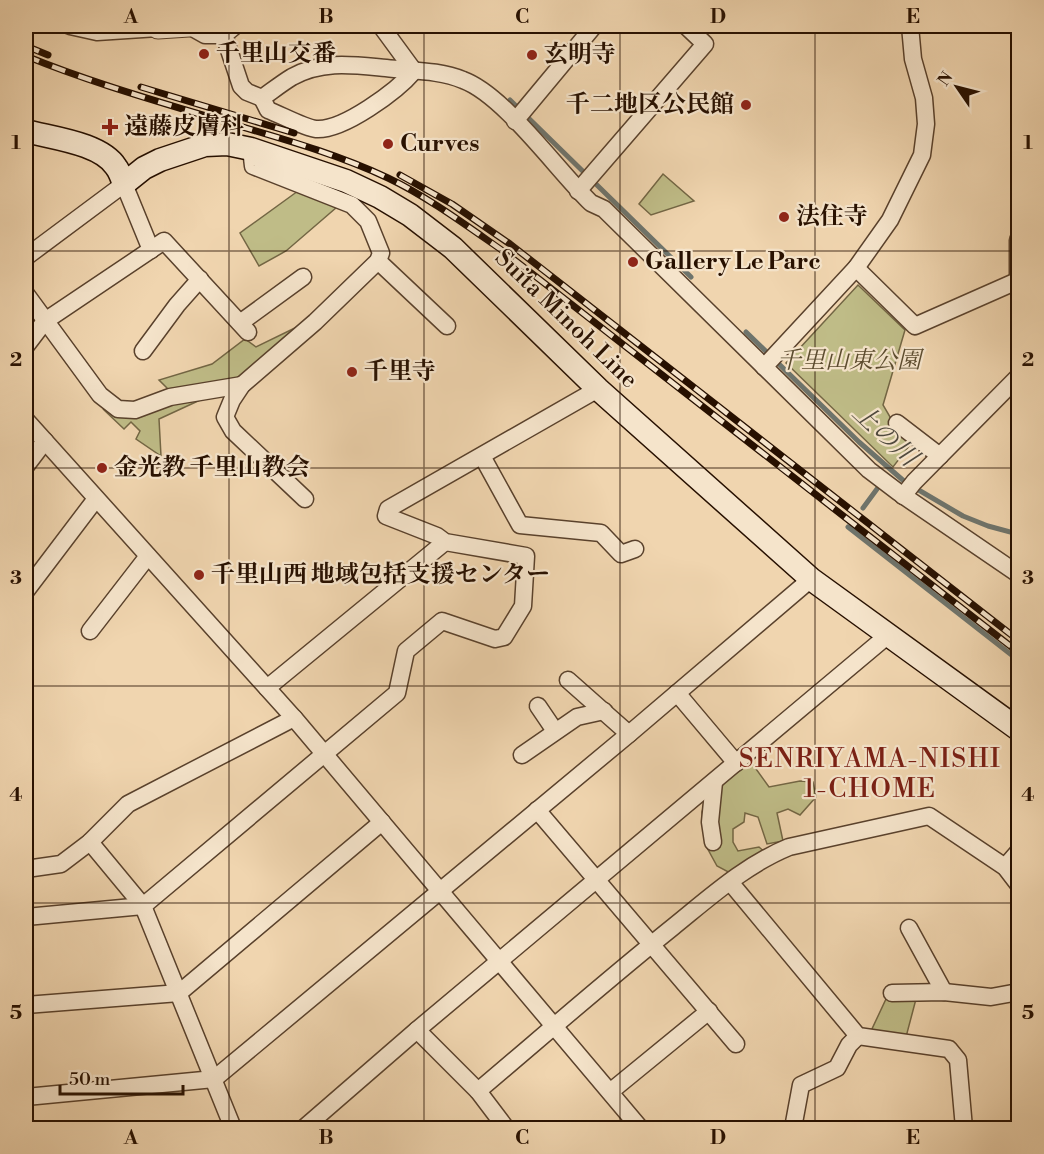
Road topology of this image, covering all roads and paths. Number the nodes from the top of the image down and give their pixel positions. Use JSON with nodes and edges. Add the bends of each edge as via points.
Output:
{"nodes":[{"id":1,"x":70,"y":26,"type":"edge"},
{"id":2,"x":189,"y":26,"type":"edge"},
{"id":3,"x":381,"y":26,"type":"edge"},
{"id":4,"x":594,"y":26,"type":"edge"},
{"id":5,"x":686,"y":26,"type":"edge"},
{"id":6,"x":910,"y":26,"type":"edge"},
{"id":7,"x":158,"y":28,"type":"joint"},
{"id":8,"x":230,"y":30,"type":"edge"},
{"id":9,"x":414,"y":71,"type":"junction"},
{"id":10,"x":262,"y":98,"type":"junction"},
{"id":11,"x":520,"y":115,"type":"junction"},
{"id":12,"x":26,"y":131,"type":"edge"},
{"id":13,"x":250,"y":149,"type":"junction"},
{"id":14,"x":585,"y":183,"type":"junction"},
{"id":15,"x":124,"y":184,"type":"junction"},
{"id":16,"x":1018,"y":240,"type":"edge"},
{"id":17,"x":151,"y":250,"type":"junction"},
{"id":18,"x":26,"y":257,"type":"edge"},
{"id":19,"x":378,"y":261,"type":"junction"},
{"id":20,"x":856,"y":268,"type":"junction"},
{"id":21,"x":303,"y":277,"type":"dead end"},
{"id":22,"x":200,"y":279,"type":"junction"},
{"id":23,"x":1018,"y":282,"type":"edge"},
{"id":24,"x":26,"y":294,"type":"edge"},
{"id":25,"x":45,"y":321,"type":"junction"},
{"id":26,"x":447,"y":326,"type":"dead end"},
{"id":27,"x":26,"y":346,"type":"edge"},
{"id":28,"x":143,"y":351,"type":"dead end"},
{"id":29,"x":770,"y":360,"type":"junction"},
{"id":30,"x":1018,"y":378,"type":"edge"},
{"id":31,"x":242,"y":385,"type":"junction"},
{"id":32,"x":598,"y":389,"type":"junction"},
{"id":33,"x":26,"y":420,"type":"edge"},
{"id":34,"x":897,"y":423,"type":"dead end"},
{"id":35,"x":45,"y":441,"type":"junction"},
{"id":36,"x":482,"y":456,"type":"junction"},
{"id":37,"x":940,"y":456,"type":"junction"},
{"id":38,"x":26,"y":466,"type":"edge"},
{"id":39,"x":909,"y":489,"type":"junction"},
{"id":40,"x":305,"y":499,"type":"dead end"},
{"id":41,"x":95,"y":500,"type":"junction"},
{"id":42,"x":445,"y":542,"type":"junction"},
{"id":43,"x":635,"y":549,"type":"dead end"},
{"id":44,"x":148,"y":556,"type":"junction"},
{"id":45,"x":1018,"y":574,"type":"edge"},
{"id":46,"x":811,"y":579,"type":"junction"},
{"id":47,"x":26,"y":591,"type":"edge"},
{"id":48,"x":90,"y":631,"type":"dead end"},
{"id":49,"x":887,"y":636,"type":"junction"},
{"id":50,"x":568,"y":680,"type":"dead end"},
{"id":51,"x":267,"y":688,"type":"junction"},
{"id":52,"x":677,"y":693,"type":"junction"},
{"id":53,"x":538,"y":706,"type":"dead end"},
{"id":54,"x":604,"y":711,"type":"junction"},
{"id":55,"x":294,"y":718,"type":"junction"},
{"id":56,"x":1018,"y":729,"type":"edge"},
{"id":57,"x":555,"y":731,"type":"junction"},
{"id":58,"x":629,"y":734,"type":"junction"},
{"id":59,"x":324,"y":754,"type":"junction"},
{"id":60,"x":522,"y":755,"type":"dead end"},
{"id":61,"x":736,"y":763,"type":"junction"},
{"id":62,"x":714,"y":782,"type":"junction"},
{"id":63,"x":537,"y":810,"type":"junction"},
{"id":64,"x":382,"y":822,"type":"junction"},
{"id":65,"x":90,"y":842,"type":"junction"},
{"id":66,"x":712,"y":842,"type":"dead end"},
{"id":67,"x":1018,"y":852,"type":"edge"},
{"id":68,"x":1005,"y":867,"type":"junction"},
{"id":69,"x":26,"y":869,"type":"edge"},
{"id":70,"x":597,"y":880,"type":"junction"},
{"id":71,"x":730,"y":882,"type":"junction"},
{"id":72,"x":1018,"y":884,"type":"edge"},
{"id":73,"x":440,"y":891,"type":"junction"},
{"id":74,"x":143,"y":906,"type":"junction"},
{"id":75,"x":26,"y":917,"type":"edge"},
{"id":76,"x":909,"y":928,"type":"dead end"},
{"id":77,"x":651,"y":945,"type":"junction"},
{"id":78,"x":500,"y":961,"type":"junction"},
{"id":79,"x":944,"y":992,"type":"junction"},
{"id":80,"x":1018,"y":992,"type":"edge"},
{"id":81,"x":179,"y":993,"type":"junction"},
{"id":82,"x":892,"y":993,"type":"dead end"},
{"id":83,"x":26,"y":1005,"type":"edge"},
{"id":84,"x":709,"y":1011,"type":"junction"},
{"id":85,"x":554,"y":1027,"type":"junction"},
{"id":86,"x":417,"y":1030,"type":"junction"},
{"id":87,"x":858,"y":1036,"type":"junction"},
{"id":88,"x":736,"y":1044,"type":"dead end"},
{"id":89,"x":214,"y":1079,"type":"junction"},
{"id":90,"x":478,"y":1091,"type":"junction"},
{"id":91,"x":610,"y":1092,"type":"junction"},
{"id":92,"x":26,"y":1096,"type":"edge"},
{"id":93,"x":500,"y":1126,"type":"edge"},
{"id":94,"x":309,"y":1127,"type":"edge"},
{"id":95,"x":233,"y":1128,"type":"edge"},
{"id":96,"x":640,"y":1128,"type":"edge"},
{"id":97,"x":793,"y":1128,"type":"edge"},
{"id":98,"x":964,"y":1128,"type":"edge"}],
"edges":[{"from":1,"to":7,"type":"street","via":[[97,32]]},
{"from":2,"to":7,"type":"street"},
{"from":2,"to":8,"type":"street","via":[[205,35]]},
{"from":3,"to":9,"type":"street"},
{"from":4,"to":11,"type":"street"},
{"from":5,"to":14,"type":"street","via":[[705,44]]},
{"from":6,"to":20,"type":"street","via":[[913,59],[924,98],[922,155],[890,219]]},
{"from":8,"to":10,"type":"street","via":[[241,86]]},
{"from":9,"to":10,"type":"street","via":[[342,64],[319,66],[294,76]]},
{"from":9,"to":10,"type":"street","via":[[401,86],[347,122],[316,129],[268,110]]},
{"from":9,"to":11,"type":"street","via":[[434,72],[470,83]]},
{"from":11,"to":14,"type":"street"},
{"from":12,"to":15,"type":"main road","via":[[86,146],[105,155],[116,166]]},
{"from":13,"to":15,"type":"main road","name":"Suita Minoh Line","via":[[205,145],[160,160]]},
{"from":13,"to":19,"type":"street","via":[[253,166],[352,205],[368,221],[381,253]]},
{"from":13,"to":32,"type":"main road","name":"Suita Minoh Line","via":[[346,181],[410,215],[453,248]]},
{"from":14,"to":29,"type":"street","via":[[591,203],[604,209]]},
{"from":15,"to":17,"type":"street"},
{"from":15,"to":18,"type":"street"},
{"from":16,"to":23,"type":"street"},
{"from":17,"to":22,"type":"street","via":[[164,241]]},
{"from":17,"to":25,"type":"street"},
{"from":19,"to":26,"type":"street"},
{"from":19,"to":31,"type":"street"},
{"from":20,"to":23,"type":"street","via":[[915,326]]},
{"from":20,"to":29,"type":"street"},
{"from":21,"to":22,"type":"street","via":[[244,328]]},
{"from":22,"to":28,"type":"street"},
{"from":24,"to":25,"type":"street"},
{"from":25,"to":27,"type":"street"},
{"from":25,"to":31,"type":"street","via":[[100,395],[118,409],[135,410],[170,397]]},
{"from":29,"to":39,"type":"street","via":[[869,470]]},
{"from":30,"to":37,"type":"street"},
{"from":31,"to":40,"type":"street","via":[[225,417],[233,431]]},
{"from":32,"to":36,"type":"street"},
{"from":32,"to":46,"type":"main road","name":"Suita Minoh Line"},
{"from":33,"to":35,"type":"street"},
{"from":34,"to":37,"type":"street"},
{"from":35,"to":38,"type":"street"},
{"from":35,"to":41,"type":"street"},
{"from":36,"to":42,"type":"street","via":[[388,509],[386,516]]},
{"from":36,"to":43,"type":"street","via":[[520,525],[601,533],[621,554]]},
{"from":37,"to":39,"type":"street"},
{"from":39,"to":45,"type":"street"},
{"from":41,"to":44,"type":"street"},
{"from":41,"to":47,"type":"street"},
{"from":42,"to":51,"type":"street"},
{"from":42,"to":59,"type":"street","via":[[526,556],[523,606],[504,637],[495,639],[442,621],[406,651],[397,693]]},
{"from":44,"to":48,"type":"street"},
{"from":44,"to":51,"type":"street"},
{"from":46,"to":49,"type":"main road","name":"Suita Minoh Line"},
{"from":46,"to":52,"type":"street"},
{"from":49,"to":56,"type":"main road","name":"Suita Minoh Line"},
{"from":49,"to":61,"type":"street"},
{"from":50,"to":54,"type":"street"},
{"from":51,"to":55,"type":"street"},
{"from":52,"to":58,"type":"street"},
{"from":52,"to":61,"type":"street"},
{"from":53,"to":57,"type":"street"},
{"from":54,"to":57,"type":"street","via":[[577,717]]},
{"from":54,"to":58,"type":"street"},
{"from":55,"to":59,"type":"street"},
{"from":55,"to":65,"type":"street","via":[[128,804]]},
{"from":57,"to":60,"type":"street"},
{"from":58,"to":63,"type":"street"},
{"from":59,"to":64,"type":"street"},
{"from":59,"to":74,"type":"street"},
{"from":61,"to":62,"type":"street"},
{"from":62,"to":66,"type":"street"},
{"from":62,"to":70,"type":"street"},
{"from":63,"to":70,"type":"street"},
{"from":63,"to":73,"type":"street"},
{"from":64,"to":73,"type":"street"},
{"from":64,"to":81,"type":"street"},
{"from":65,"to":69,"type":"street","via":[[61,864]]},
{"from":65,"to":74,"type":"street"},
{"from":67,"to":68,"type":"street"},
{"from":68,"to":71,"type":"street","via":[[929,816],[789,847],[771,854]]},
{"from":68,"to":72,"type":"street"},
{"from":70,"to":77,"type":"street"},
{"from":70,"to":78,"type":"street"},
{"from":71,"to":77,"type":"street"},
{"from":71,"to":87,"type":"street"},
{"from":73,"to":78,"type":"street"},
{"from":73,"to":89,"type":"street"},
{"from":74,"to":75,"type":"street"},
{"from":74,"to":81,"type":"street"},
{"from":76,"to":79,"type":"street"},
{"from":77,"to":84,"type":"street"},
{"from":77,"to":85,"type":"street"},
{"from":78,"to":85,"type":"street"},
{"from":78,"to":86,"type":"street"},
{"from":79,"to":80,"type":"street","via":[[991,997]]},
{"from":79,"to":82,"type":"street"},
{"from":81,"to":83,"type":"street"},
{"from":81,"to":89,"type":"street"},
{"from":84,"to":88,"type":"street"},
{"from":84,"to":91,"type":"street"},
{"from":85,"to":90,"type":"street"},
{"from":85,"to":91,"type":"street"},
{"from":86,"to":90,"type":"street"},
{"from":86,"to":94,"type":"street"},
{"from":87,"to":97,"type":"street","via":[[837,1068],[801,1085]]},
{"from":87,"to":98,"type":"street","via":[[949,1049],[958,1060]]},
{"from":89,"to":92,"type":"street"},
{"from":89,"to":95,"type":"street"},
{"from":90,"to":93,"type":"street"},
{"from":91,"to":96,"type":"street"}]}
